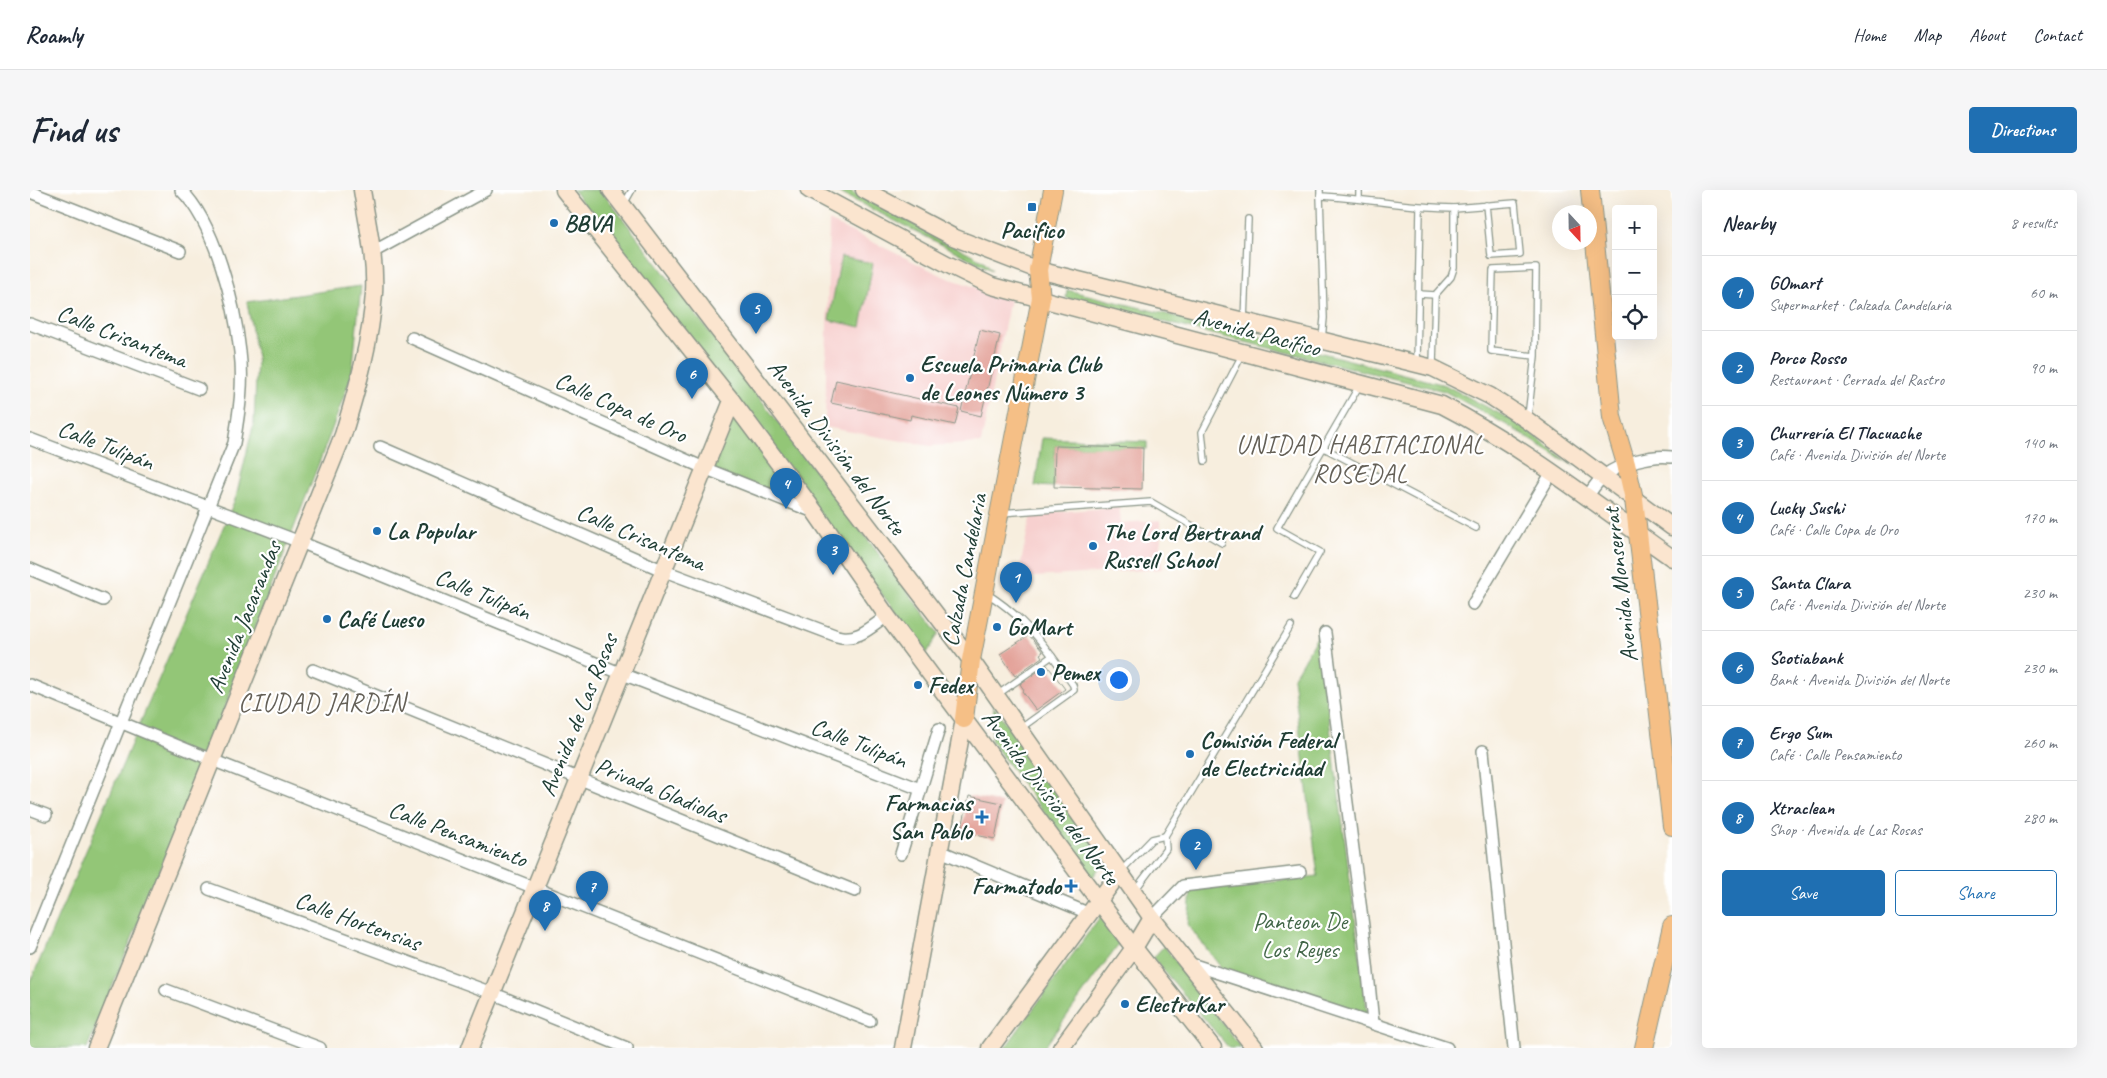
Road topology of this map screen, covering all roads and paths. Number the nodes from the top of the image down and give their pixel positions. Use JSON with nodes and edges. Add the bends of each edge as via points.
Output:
{"nodes":[{"id":1,"x":181,"y":190,"type":"edge"},
{"id":2,"x":362,"y":190,"type":"edge"},
{"id":3,"x":486,"y":190,"type":"edge"},
{"id":4,"x":564,"y":190,"type":"edge"},
{"id":5,"x":611,"y":190,"type":"edge"},
{"id":6,"x":632,"y":190,"type":"edge"},
{"id":7,"x":809,"y":190,"type":"edge"},
{"id":8,"x":864,"y":190,"type":"edge"},
{"id":9,"x":1053,"y":190,"type":"edge"},
{"id":10,"x":1359,"y":190,"type":"edge"},
{"id":11,"x":1590,"y":190,"type":"edge"},
{"id":12,"x":30,"y":192,"type":"edge"},
{"id":13,"x":1320,"y":193,"type":"edge"},
{"id":14,"x":1359,"y":198,"type":"junction"},
{"id":15,"x":1486,"y":205,"type":"junction"},
{"id":16,"x":623,"y":206,"type":"junction"},
{"id":17,"x":1420,"y":208,"type":"junction"},
{"id":18,"x":1454,"y":208,"type":"junction"},
{"id":19,"x":1248,"y":219,"type":"dead end"},
{"id":20,"x":180,"y":250,"type":"dead end"},
{"id":21,"x":371,"y":253,"type":"junction"},
{"id":22,"x":1038,"y":270,"type":"junction"},
{"id":23,"x":1419,"y":294,"type":"junction"},
{"id":24,"x":1435,"y":295,"type":"junction"},
{"id":25,"x":1041,"y":298,"type":"junction"},
{"id":26,"x":1244,"y":323,"type":"junction"},
{"id":27,"x":30,"y":324,"type":"edge"},
{"id":28,"x":412,"y":338,"type":"dead end"},
{"id":29,"x":1322,"y":340,"type":"junction"},
{"id":30,"x":1243,"y":353,"type":"junction"},
{"id":31,"x":1535,"y":356,"type":"junction"},
{"id":32,"x":1417,"y":362,"type":"junction"},
{"id":33,"x":1433,"y":368,"type":"junction"},
{"id":34,"x":1360,"y":384,"type":"junction"},
{"id":35,"x":199,"y":389,"type":"dead end"},
{"id":36,"x":732,"y":401,"type":"junction"},
{"id":37,"x":1527,"y":420,"type":"junction"},
{"id":38,"x":30,"y":439,"type":"edge"},
{"id":39,"x":380,"y":447,"type":"dead end"},
{"id":40,"x":1324,"y":448,"type":"junction"},
{"id":41,"x":1672,"y":457,"type":"edge"},
{"id":42,"x":1205,"y":461,"type":"dead end"},
{"id":43,"x":1626,"y":464,"type":"junction"},
{"id":44,"x":704,"y":468,"type":"junction"},
{"id":45,"x":1552,"y":472,"type":"junction"},
{"id":46,"x":1604,"y":476,"type":"junction"},
{"id":47,"x":1587,"y":497,"type":"junction"},
{"id":48,"x":1634,"y":499,"type":"junction"},
{"id":49,"x":209,"y":507,"type":"junction"},
{"id":50,"x":814,"y":512,"type":"junction"},
{"id":51,"x":999,"y":513,"type":"junction"},
{"id":52,"x":1672,"y":527,"type":"edge"},
{"id":53,"x":1476,"y":528,"type":"dead end"},
{"id":54,"x":1639,"y":534,"type":"junction"},
{"id":55,"x":300,"y":542,"type":"junction"},
{"id":56,"x":1222,"y":542,"type":"dead end"},
{"id":57,"x":1672,"y":558,"type":"edge"},
{"id":58,"x":30,"y":569,"type":"edge"},
{"id":59,"x":662,"y":570,"type":"junction"},
{"id":60,"x":984,"y":592,"type":"junction"},
{"id":61,"x":1294,"y":597,"type":"dead end"},
{"id":62,"x":103,"y":600,"type":"dead end"},
{"id":63,"x":1473,"y":604,"type":"dead end"},
{"id":64,"x":887,"y":616,"type":"junction"},
{"id":65,"x":1291,"y":626,"type":"dead end"},
{"id":66,"x":1325,"y":633,"type":"dead end"},
{"id":67,"x":1052,"y":656,"type":"junction"},
{"id":68,"x":970,"y":660,"type":"junction"},
{"id":69,"x":313,"y":670,"type":"dead end"},
{"id":70,"x":620,"y":673,"type":"junction"},
{"id":71,"x":30,"y":685,"type":"edge"},
{"id":72,"x":996,"y":696,"type":"junction"},
{"id":73,"x":964,"y":719,"type":"junction"},
{"id":74,"x":122,"y":724,"type":"junction"},
{"id":75,"x":939,"y":729,"type":"dead end"},
{"id":76,"x":1019,"y":729,"type":"junction"},
{"id":77,"x":1483,"y":751,"type":"dead end"},
{"id":78,"x":212,"y":760,"type":"junction"},
{"id":79,"x":577,"y":780,"type":"junction"},
{"id":80,"x":920,"y":789,"type":"junction"},
{"id":81,"x":30,"y":809,"type":"edge"},
{"id":82,"x":46,"y":815,"type":"dead end"},
{"id":83,"x":1672,"y":826,"type":"edge"},
{"id":84,"x":1165,"y":836,"type":"junction"},
{"id":85,"x":940,"y":851,"type":"junction"},
{"id":86,"x":900,"y":854,"type":"dead end"},
{"id":87,"x":1120,"y":872,"type":"junction"},
{"id":88,"x":1300,"y":872,"type":"dead end"},
{"id":89,"x":535,"y":887,"type":"junction"},
{"id":90,"x":209,"y":889,"type":"dead end"},
{"id":91,"x":854,"y":891,"type":"dead end"},
{"id":92,"x":1133,"y":892,"type":"junction"},
{"id":93,"x":1095,"y":908,"type":"junction"},
{"id":94,"x":1152,"y":918,"type":"junction"},
{"id":95,"x":1672,"y":926,"type":"edge"},
{"id":96,"x":30,"y":947,"type":"edge"},
{"id":97,"x":1134,"y":948,"type":"junction"},
{"id":98,"x":1188,"y":963,"type":"junction"},
{"id":99,"x":166,"y":990,"type":"dead end"},
{"id":100,"x":492,"y":993,"type":"junction"},
{"id":101,"x":870,"y":1021,"type":"dead end"},
{"id":102,"x":1373,"y":1023,"type":"junction"},
{"id":103,"x":96,"y":1048,"type":"edge"},
{"id":104,"x":320,"y":1048,"type":"edge"},
{"id":105,"x":470,"y":1048,"type":"edge"},
{"id":106,"x":626,"y":1048,"type":"edge"},
{"id":107,"x":903,"y":1048,"type":"edge"},
{"id":108,"x":990,"y":1048,"type":"edge"},
{"id":109,"x":1061,"y":1048,"type":"edge"},
{"id":110,"x":1213,"y":1048,"type":"edge"},
{"id":111,"x":1254,"y":1048,"type":"edge"},
{"id":112,"x":1447,"y":1048,"type":"edge"},
{"id":113,"x":1514,"y":1048,"type":"edge"},
{"id":114,"x":1644,"y":1048,"type":"edge"}],
"edges":[{"from":1,"to":49,"type":"street","via":[[193,202],[210,232],[233,309],[241,353],[240,403],[234,443]]},
{"from":2,"to":21,"type":"street","name":"Avenida Jacarandas"},
{"from":3,"to":21,"type":"street"},
{"from":4,"to":36,"type":"street","name":"Avenida División del Norte"},
{"from":5,"to":16,"type":"street","name":"Avenida División del Norte"},
{"from":6,"to":16,"type":"lane"},
{"from":7,"to":25,"type":"street","name":"Avenida Pacífico","via":[[992,286]]},
{"from":8,"to":22,"type":"street","name":"Avenida Pacífico","via":[[953,237]]},
{"from":9,"to":22,"type":"main road","name":"Calzada Candelaria"},
{"from":10,"to":14,"type":"lane"},
{"from":11,"to":43,"type":"main road","name":"Avenida Monserrat","via":[[1612,417]]},
{"from":12,"to":20,"type":"street"},
{"from":13,"to":14,"type":"lane"},
{"from":13,"to":29,"type":"lane"},
{"from":14,"to":17,"type":"lane"},
{"from":15,"to":15,"type":"lane","via":[[1491,256],[1520,254],[1515,203]]},
{"from":15,"to":18,"type":"lane"},
{"from":16,"to":68,"type":"street","name":"Avenida División del Norte"},
{"from":17,"to":18,"type":"lane"},
{"from":17,"to":23,"type":"lane"},
{"from":18,"to":24,"type":"lane","via":[[1454,268],[1451,277]]},
{"from":19,"to":26,"type":"lane"},
{"from":21,"to":55,"type":"street","name":"Avenida Jacarandas","via":[[374,292],[361,376],[343,435]]},
{"from":22,"to":25,"type":"main road","name":"Calzada Candelaria"},
{"from":22,"to":26,"type":"street","name":"Avenida Pacífico"},
{"from":23,"to":24,"type":"lane"},
{"from":23,"to":32,"type":"lane"},
{"from":24,"to":33,"type":"lane"},
{"from":25,"to":30,"type":"street","name":"Avenida Pacífico"},
{"from":25,"to":51,"type":"main road","name":"Calzada Candelaria"},
{"from":26,"to":29,"type":"street","name":"Avenida Pacífico"},
{"from":27,"to":35,"type":"street","name":"Calle Crisantema"},
{"from":28,"to":44,"type":"street","name":"Calle Copa de Oro"},
{"from":29,"to":32,"type":"street","name":"Avenida Pacífico"},
{"from":30,"to":34,"type":"street","name":"Avenida Pacífico"},
{"from":30,"to":42,"type":"lane","via":[[1202,432]]},
{"from":31,"to":31,"type":"lane","via":[[1536,268],[1493,270],[1491,351]]},
{"from":31,"to":37,"type":"lane"},
{"from":32,"to":33,"type":"street","name":"Avenida Pacífico"},
{"from":33,"to":37,"type":"street","name":"Avenida Pacífico","via":[[1490,396]]},
{"from":34,"to":40,"type":"lane"},
{"from":34,"to":45,"type":"street","name":"Avenida Pacífico","via":[[1442,405],[1476,422]]},
{"from":36,"to":44,"type":"street","name":"Avenida de Las Rosas"},
{"from":36,"to":50,"type":"street","name":"Avenida División del Norte"},
{"from":37,"to":46,"type":"street","name":"Avenida Pacífico"},
{"from":38,"to":49,"type":"street","name":"Calle Tulipán"},
{"from":39,"to":59,"type":"street","name":"Calle Crisantema"},
{"from":40,"to":53,"type":"lane"},
{"from":40,"to":61,"type":"lane","via":[[1277,528],[1320,552]]},
{"from":41,"to":43,"type":"street","via":[[1661,455]]},
{"from":43,"to":46,"type":"street"},
{"from":43,"to":48,"type":"main road","name":"Avenida Monserrat"},
{"from":44,"to":50,"type":"street","name":"Calle Copa de Oro"},
{"from":44,"to":59,"type":"street","name":"Avenida de Las Rosas"},
{"from":45,"to":47,"type":"street","name":"Avenida Pacífico"},
{"from":45,"to":63,"type":"street"},
{"from":46,"to":47,"type":"street"},
{"from":46,"to":48,"type":"street","name":"Avenida Pacífico"},
{"from":47,"to":54,"type":"street","name":"Avenida Pacífico"},
{"from":48,"to":52,"type":"street","name":"Avenida Pacífico"},
{"from":48,"to":54,"type":"main road","name":"Avenida Monserrat"},
{"from":49,"to":55,"type":"street","name":"Calle Tulipán"},
{"from":49,"to":74,"type":"street"},
{"from":50,"to":64,"type":"street","name":"Avenida División del Norte"},
{"from":51,"to":56,"type":"lane","via":[[1151,502]]},
{"from":51,"to":60,"type":"main road","name":"Calzada Candelaria"},
{"from":54,"to":57,"type":"street","name":"Avenida Pacífico"},
{"from":54,"to":83,"type":"main road","name":"Avenida Monserrat"},
{"from":55,"to":70,"type":"street","name":"Calle Tulipán"},
{"from":55,"to":78,"type":"street","name":"Avenida Jacarandas"},
{"from":58,"to":62,"type":"street"},
{"from":59,"to":64,"type":"street","name":"Calle Crisantema","via":[[846,639],[858,636]]},
{"from":59,"to":70,"type":"street","name":"Avenida de Las Rosas"},
{"from":60,"to":67,"type":"lane","via":[[1015,612]]},
{"from":60,"to":68,"type":"main road","name":"Calzada Candelaria"},
{"from":64,"to":73,"type":"street","name":"Avenida División del Norte"},
{"from":65,"to":84,"type":"lane"},
{"from":66,"to":102,"type":"street"},
{"from":67,"to":72,"type":"lane"},
{"from":67,"to":76,"type":"lane","via":[[1074,690]]},
{"from":68,"to":72,"type":"street","name":"Avenida División del Norte"},
{"from":68,"to":73,"type":"main road","name":"Calzada Candelaria"},
{"from":69,"to":79,"type":"street","name":"Privada Gladiolas"},
{"from":70,"to":79,"type":"street","name":"Avenida de Las Rosas"},
{"from":70,"to":80,"type":"street","name":"Calle Tulipán"},
{"from":71,"to":74,"type":"street","name":"Calle Pensamiento"},
{"from":72,"to":76,"type":"street","name":"Avenida División del Norte"},
{"from":73,"to":85,"type":"street","name":"Calzada Candelaria"},
{"from":73,"to":93,"type":"street","name":"Avenida División del Norte"},
{"from":74,"to":78,"type":"street","name":"Calle Pensamiento"},
{"from":74,"to":96,"type":"street"},
{"from":75,"to":80,"type":"street"},
{"from":76,"to":87,"type":"street","name":"Avenida División del Norte"},
{"from":77,"to":113,"type":"street"},
{"from":78,"to":89,"type":"street","name":"Calle Pensamiento"},
{"from":78,"to":103,"type":"street","name":"Avenida Jacarandas"},
{"from":79,"to":89,"type":"street","name":"Avenida de Las Rosas"},
{"from":79,"to":91,"type":"street","name":"Privada Gladiolas"},
{"from":80,"to":86,"type":"street"},
{"from":81,"to":82,"type":"street"},
{"from":84,"to":87,"type":"lane","via":[[1152,839]]},
{"from":84,"to":92,"type":"lane","via":[[1166,849]]},
{"from":85,"to":93,"type":"street"},
{"from":85,"to":107,"type":"street","name":"Calzada Candelaria"},
{"from":87,"to":92,"type":"street","name":"Avenida División del Norte"},
{"from":87,"to":93,"type":"street"},
{"from":88,"to":94,"type":"street","via":[[1183,886]]},
{"from":89,"to":100,"type":"street","name":"Avenida de Las Rosas"},
{"from":89,"to":101,"type":"street","name":"Calle Pensamiento"},
{"from":90,"to":100,"type":"street","name":"Calle Hortensias"},
{"from":92,"to":94,"type":"street","name":"Avenida División del Norte"},
{"from":93,"to":97,"type":"street","name":"Avenida División del Norte"},
{"from":93,"to":108,"type":"street"},
{"from":94,"to":97,"type":"street"},
{"from":94,"to":98,"type":"street","name":"Avenida División del Norte"},
{"from":95,"to":114,"type":"main road"},
{"from":97,"to":109,"type":"street"},
{"from":97,"to":110,"type":"street","name":"Avenida División del Norte"},
{"from":98,"to":102,"type":"street"},
{"from":98,"to":111,"type":"street","name":"Avenida División del Norte"},
{"from":99,"to":104,"type":"street"},
{"from":100,"to":105,"type":"street","name":"Avenida de Las Rosas"},
{"from":100,"to":106,"type":"street","name":"Calle Hortensias"},
{"from":102,"to":112,"type":"street"}]}
